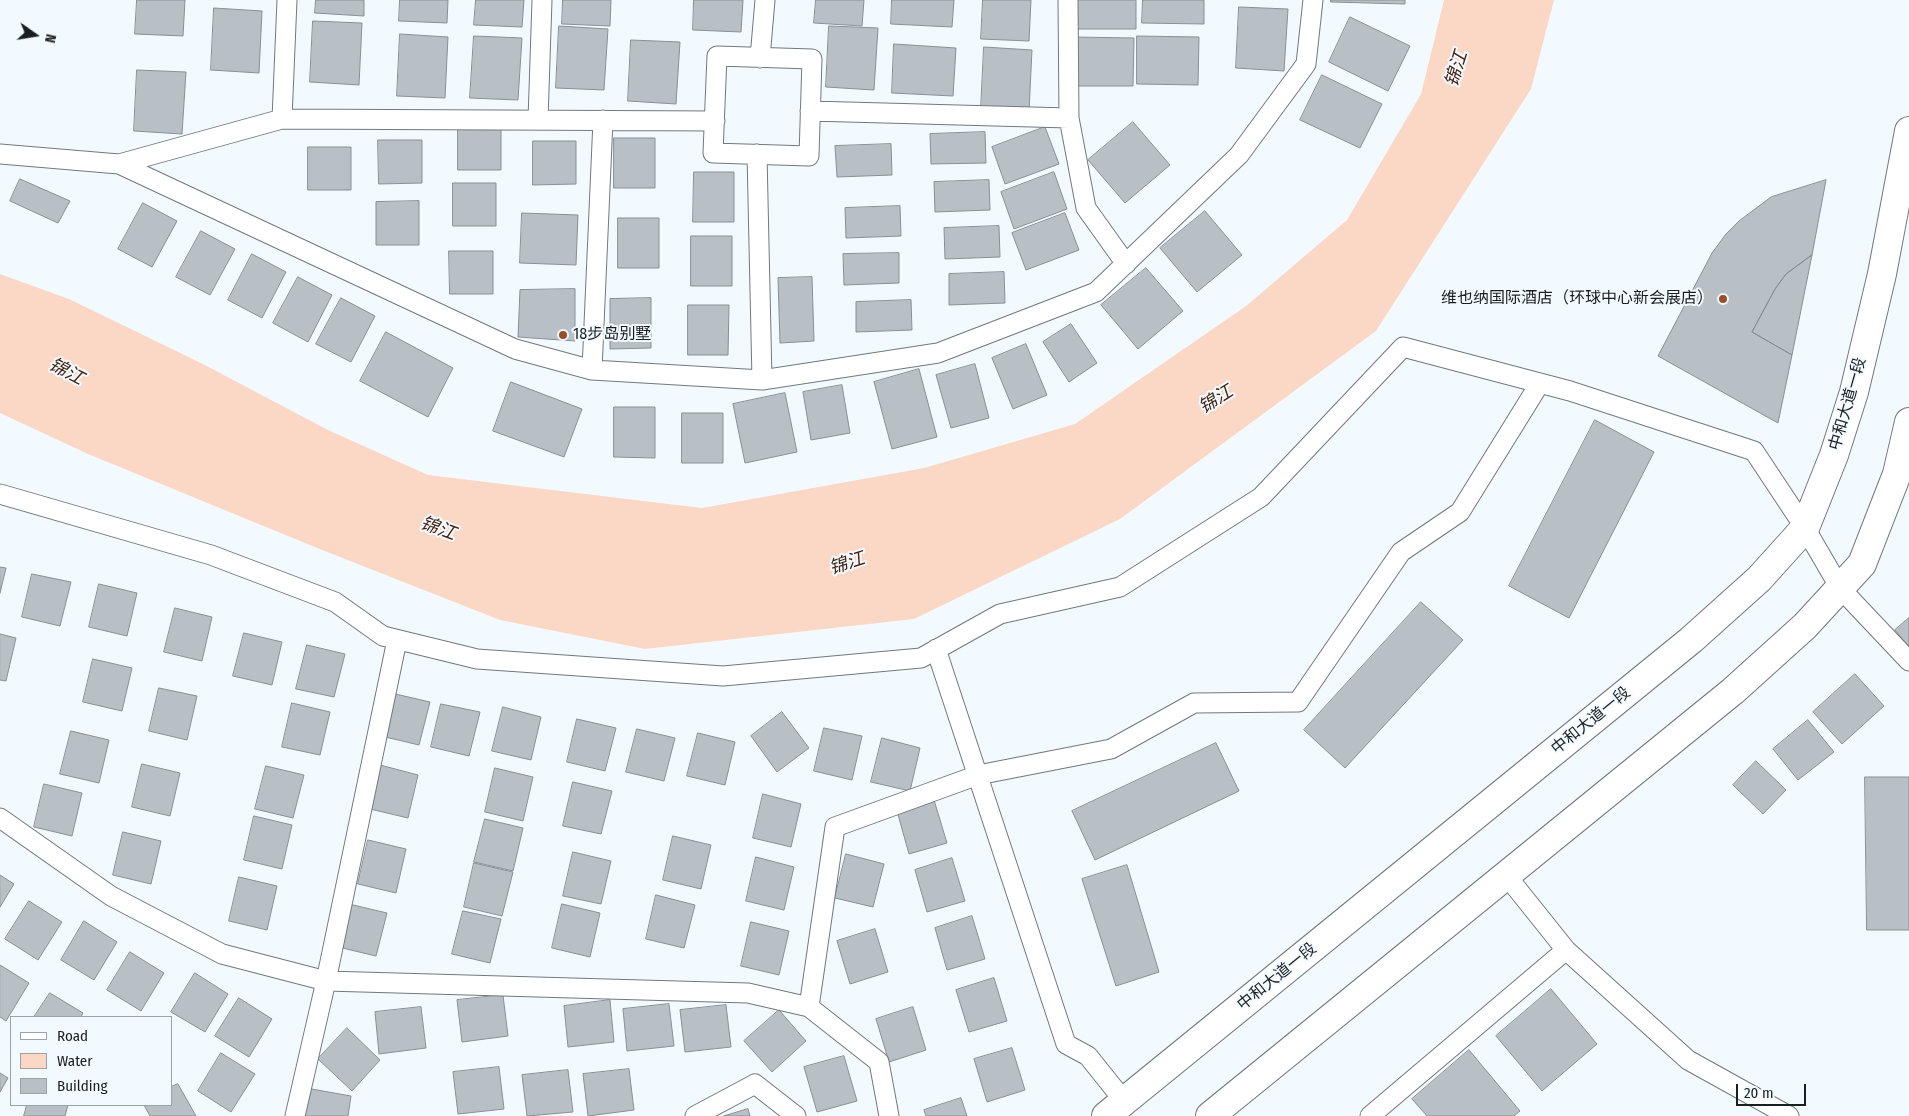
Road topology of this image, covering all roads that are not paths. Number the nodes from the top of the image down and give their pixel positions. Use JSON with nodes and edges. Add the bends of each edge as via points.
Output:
{"nodes":[{"id":1,"x":287,"y":0,"type":"edge"},
{"id":2,"x":542,"y":0,"type":"edge"},
{"id":3,"x":764,"y":0,"type":"edge"},
{"id":4,"x":1068,"y":0,"type":"edge"},
{"id":5,"x":1313,"y":0,"type":"edge"},
{"id":6,"x":760,"y":58,"type":"junction"},
{"id":7,"x":810,"y":111,"type":"junction"},
{"id":8,"x":1069,"y":118,"type":"junction"},
{"id":9,"x":282,"y":119,"type":"junction"},
{"id":10,"x":538,"y":120,"type":"junction"},
{"id":11,"x":603,"y":120,"type":"junction"},
{"id":12,"x":714,"y":121,"type":"junction"},
{"id":13,"x":1909,"y":131,"type":"edge"},
{"id":14,"x":0,"y":154,"type":"edge"},
{"id":15,"x":757,"y":154,"type":"junction"},
{"id":16,"x":119,"y":164,"type":"junction"},
{"id":17,"x":1126,"y":264,"type":"junction"},
{"id":18,"x":592,"y":370,"type":"junction"},
{"id":19,"x":762,"y":380,"type":"junction"},
{"id":20,"x":1540,"y":383,"type":"junction"},
{"id":21,"x":1909,"y":422,"type":"edge"},
{"id":22,"x":0,"y":494,"type":"edge"},
{"id":23,"x":1805,"y":528,"type":"junction"},
{"id":24,"x":1840,"y":588,"type":"junction"},
{"id":25,"x":397,"y":640,"type":"junction"},
{"id":26,"x":936,"y":649,"type":"junction"},
{"id":27,"x":1909,"y":661,"type":"edge"},
{"id":28,"x":978,"y":775,"type":"junction"},
{"id":29,"x":0,"y":818,"type":"edge"},
{"id":30,"x":1506,"y":875,"type":"junction"},
{"id":31,"x":1566,"y":950,"type":"junction"},
{"id":32,"x":326,"y":980,"type":"junction"},
{"id":33,"x":809,"y":1007,"type":"junction"},
{"id":34,"x":1115,"y":1109,"type":"edge"},
{"id":35,"x":1217,"y":1114,"type":"edge"},
{"id":36,"x":295,"y":1116,"type":"edge"},
{"id":37,"x":695,"y":1116,"type":"edge"},
{"id":38,"x":796,"y":1116,"type":"edge"},
{"id":39,"x":889,"y":1116,"type":"edge"},
{"id":40,"x":1370,"y":1116,"type":"edge"},
{"id":41,"x":1790,"y":1116,"type":"edge"}],
"edges":[{"from":1,"to":9,"type":"street"},
{"from":2,"to":10,"type":"street"},
{"from":3,"to":6,"type":"street"},
{"from":4,"to":8,"type":"street"},
{"from":5,"to":17,"type":"street","via":[[1306,64],[1239,155]]},
{"from":6,"to":7,"type":"street","via":[[812,59]]},
{"from":6,"to":12,"type":"street","via":[[717,56]]},
{"from":7,"to":8,"type":"street"},
{"from":7,"to":15,"type":"street","via":[[809,156]]},
{"from":8,"to":17,"type":"street","via":[[1086,208]]},
{"from":9,"to":10,"type":"street"},
{"from":9,"to":16,"type":"street"},
{"from":10,"to":11,"type":"street"},
{"from":11,"to":12,"type":"street"},
{"from":11,"to":18,"type":"street"},
{"from":12,"to":15,"type":"street","via":[[713,153]]},
{"from":13,"to":23,"type":"main road","name":"中和大道一段","via":[[1882,274],[1854,392],[1834,455]]},
{"from":14,"to":16,"type":"street"},
{"from":15,"to":19,"type":"street"},
{"from":16,"to":18,"type":"street","via":[[515,349]]},
{"from":17,"to":19,"type":"street","via":[[1096,292],[938,353]]},
{"from":18,"to":19,"type":"street"},
{"from":20,"to":23,"type":"street","via":[[1754,452]]},
{"from":20,"to":26,"type":"street","via":[[1403,347],[1261,496],[1120,586],[1000,614]]},
{"from":20,"to":28,"type":"street","via":[[1460,512],[1401,552],[1298,702],[1194,703],[1111,749]]},
{"from":21,"to":24,"type":"main road","via":[[1897,474],[1862,564]]},
{"from":22,"to":25,"type":"street","via":[[211,555],[335,602],[383,636]]},
{"from":23,"to":24,"type":"street"},
{"from":23,"to":34,"type":"main road","name":"中和大道一段","via":[[1759,579],[1691,640]]},
{"from":24,"to":27,"type":"street"},
{"from":24,"to":30,"type":"main road","via":[[1805,626],[1733,691]]},
{"from":25,"to":26,"type":"street","via":[[477,660],[723,676],[921,658]]},
{"from":25,"to":32,"type":"street"},
{"from":26,"to":28,"type":"street"},
{"from":28,"to":33,"type":"street","via":[[835,827]]},
{"from":28,"to":34,"type":"street","via":[[1066,1044],[1088,1056]]},
{"from":29,"to":32,"type":"street","via":[[110,896],[222,954]]},
{"from":30,"to":31,"type":"street"},
{"from":30,"to":35,"type":"main road"},
{"from":31,"to":40,"type":"street"},
{"from":31,"to":41,"type":"street","via":[[1688,1060]]},
{"from":32,"to":33,"type":"street","via":[[748,993]]},
{"from":32,"to":36,"type":"street"},
{"from":33,"to":39,"type":"street","via":[[879,1062]]},
{"from":37,"to":38,"type":"street","via":[[755,1084]]}]}
